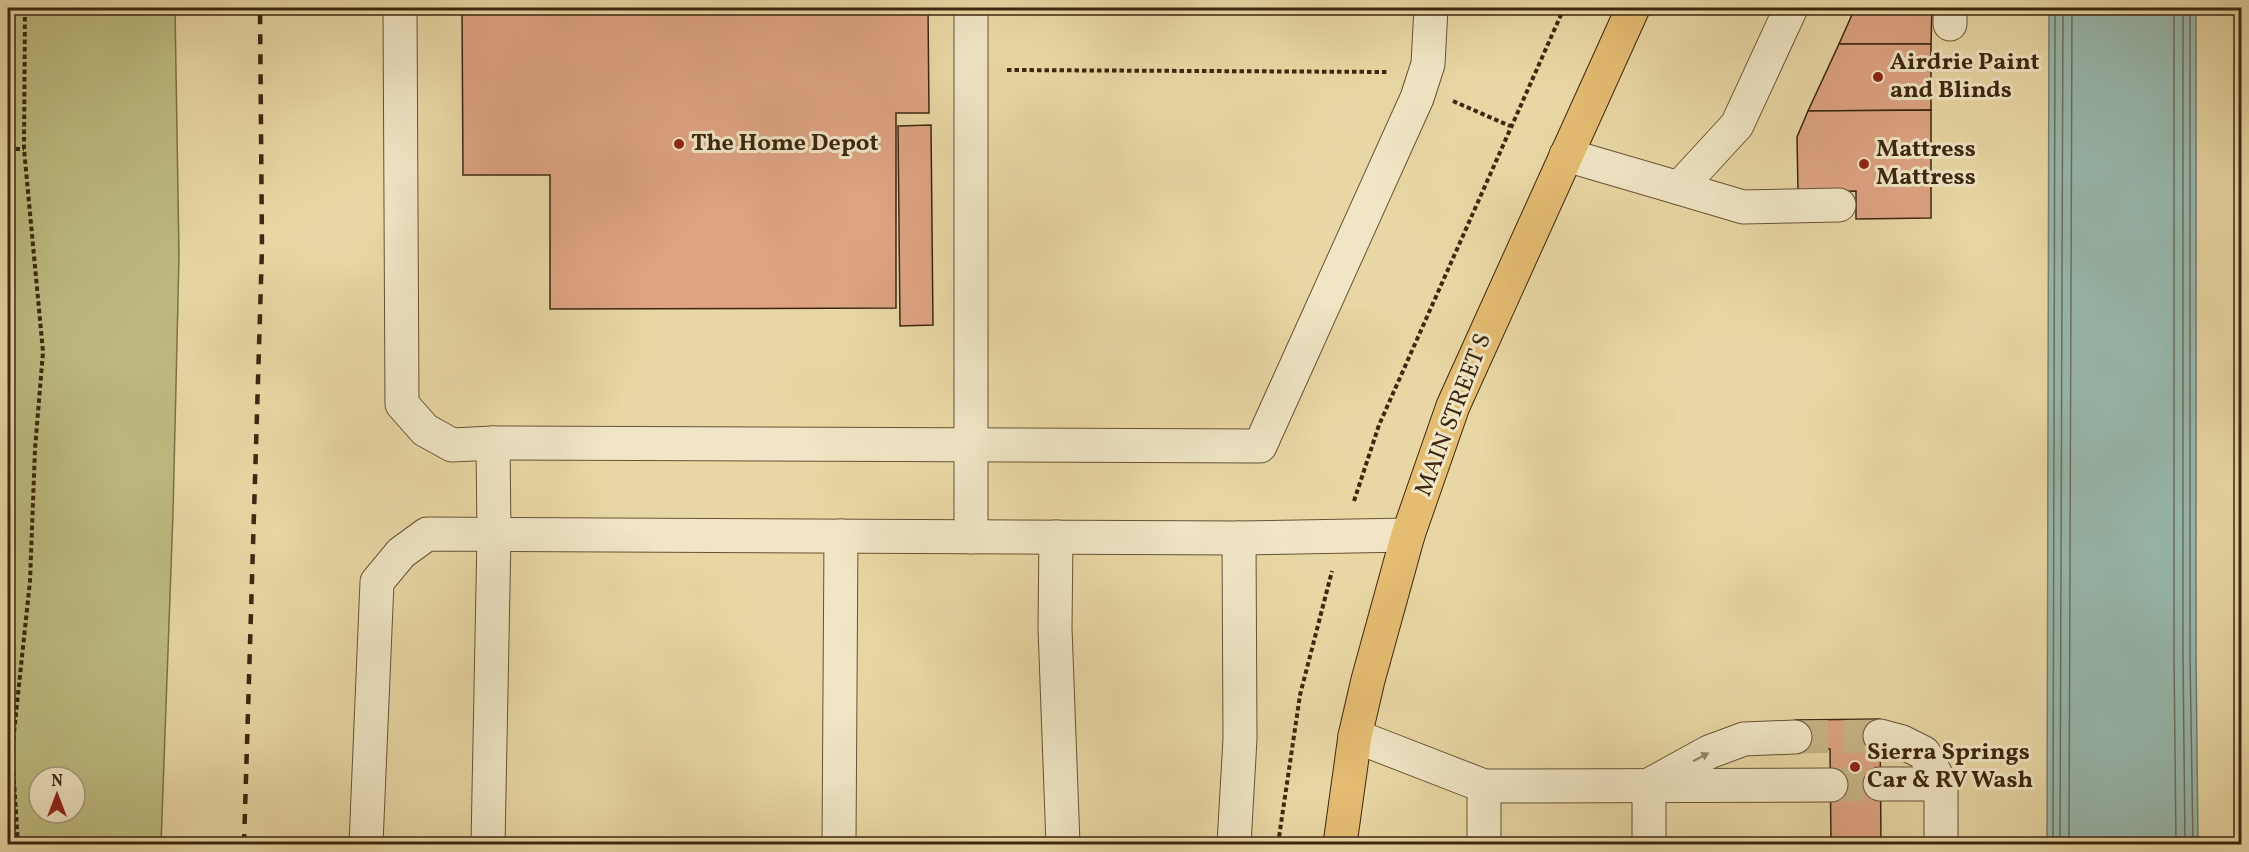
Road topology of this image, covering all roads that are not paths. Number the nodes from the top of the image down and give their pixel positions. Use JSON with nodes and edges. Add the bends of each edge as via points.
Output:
{"nodes":[{"id":1,"x":400,"y":8,"type":"edge"},
{"id":2,"x":972,"y":8,"type":"edge"},
{"id":3,"x":1431,"y":8,"type":"edge"},
{"id":4,"x":1633,"y":8,"type":"edge"},
{"id":5,"x":1791,"y":8,"type":"edge"},
{"id":6,"x":1566,"y":155,"type":"junction"},
{"id":7,"x":1679,"y":188,"type":"junction"},
{"id":8,"x":1839,"y":205,"type":"dead end"},
{"id":9,"x":493,"y":443,"type":"junction"},
{"id":10,"x":972,"y":445,"type":"junction"},
{"id":11,"x":494,"y":535,"type":"junction"},
{"id":12,"x":1408,"y":535,"type":"junction"},
{"id":13,"x":841,"y":536,"type":"junction"},
{"id":14,"x":972,"y":537,"type":"junction"},
{"id":15,"x":1056,"y":537,"type":"junction"},
{"id":16,"x":1239,"y":538,"type":"junction"},
{"id":17,"x":1355,"y":736,"type":"junction"},
{"id":18,"x":1880,"y":736,"type":"tunnel mouth"},
{"id":19,"x":1795,"y":737,"type":"tunnel mouth"},
{"id":20,"x":1831,"y":784,"type":"tunnel mouth"},
{"id":21,"x":1880,"y":784,"type":"tunnel mouth"},
{"id":22,"x":1941,"y":784,"type":"junction"},
{"id":23,"x":1649,"y":785,"type":"junction"},
{"id":24,"x":1484,"y":786,"type":"junction"},
{"id":25,"x":366,"y":844,"type":"edge"},
{"id":26,"x":488,"y":844,"type":"edge"},
{"id":27,"x":839,"y":844,"type":"edge"},
{"id":28,"x":1063,"y":844,"type":"edge"},
{"id":29,"x":1234,"y":844,"type":"edge"},
{"id":30,"x":1340,"y":844,"type":"edge"},
{"id":31,"x":1484,"y":844,"type":"edge"},
{"id":32,"x":1649,"y":844,"type":"edge"},
{"id":33,"x":1941,"y":844,"type":"edge"}],
"edges":[{"from":1,"to":9,"type":"lane","via":[[402,404],[425,430],[452,445]]},
{"from":2,"to":10,"type":"lane"},
{"from":3,"to":10,"type":"lane","via":[[1428,64],[1417,98],[1260,446]]},
{"from":4,"to":6,"type":"main road","name":"MAIN STREET S"},
{"from":5,"to":7,"type":"lane","via":[[1737,125]]},
{"from":6,"to":7,"type":"lane"},
{"from":6,"to":12,"type":"main road","name":"MAIN STREET S","via":[[1453,406]]},
{"from":7,"to":8,"type":"lane","via":[[1743,207]]},
{"from":9,"to":10,"type":"lane"},
{"from":9,"to":11,"type":"lane"},
{"from":10,"to":14,"type":"lane"},
{"from":11,"to":13,"type":"lane"},
{"from":11,"to":25,"type":"lane","via":[[427,534],[401,553],[377,582]]},
{"from":11,"to":26,"type":"lane"},
{"from":12,"to":16,"type":"lane"},
{"from":12,"to":17,"type":"main road","name":"MAIN STREET S"},
{"from":13,"to":14,"type":"lane"},
{"from":13,"to":27,"type":"lane"},
{"from":14,"to":15,"type":"lane"},
{"from":15,"to":16,"type":"lane"},
{"from":15,"to":28,"type":"lane","via":[[1055,628]]},
{"from":16,"to":29,"type":"lane","via":[[1240,739]]},
{"from":17,"to":24,"type":"lane"},
{"from":17,"to":30,"type":"main road","name":"MAIN STREET S"},
{"from":18,"to":22,"type":"lane","via":[[1924,753]]},
{"from":23,"to":19,"type":"lane","one_way":true,"via":[[1709,752],[1744,739]]},
{"from":20,"to":23,"type":"lane"},
{"from":21,"to":22,"type":"lane"},
{"from":22,"to":33,"type":"lane"},
{"from":23,"to":24,"type":"lane"},
{"from":23,"to":32,"type":"lane"},
{"from":24,"to":31,"type":"lane"}]}
